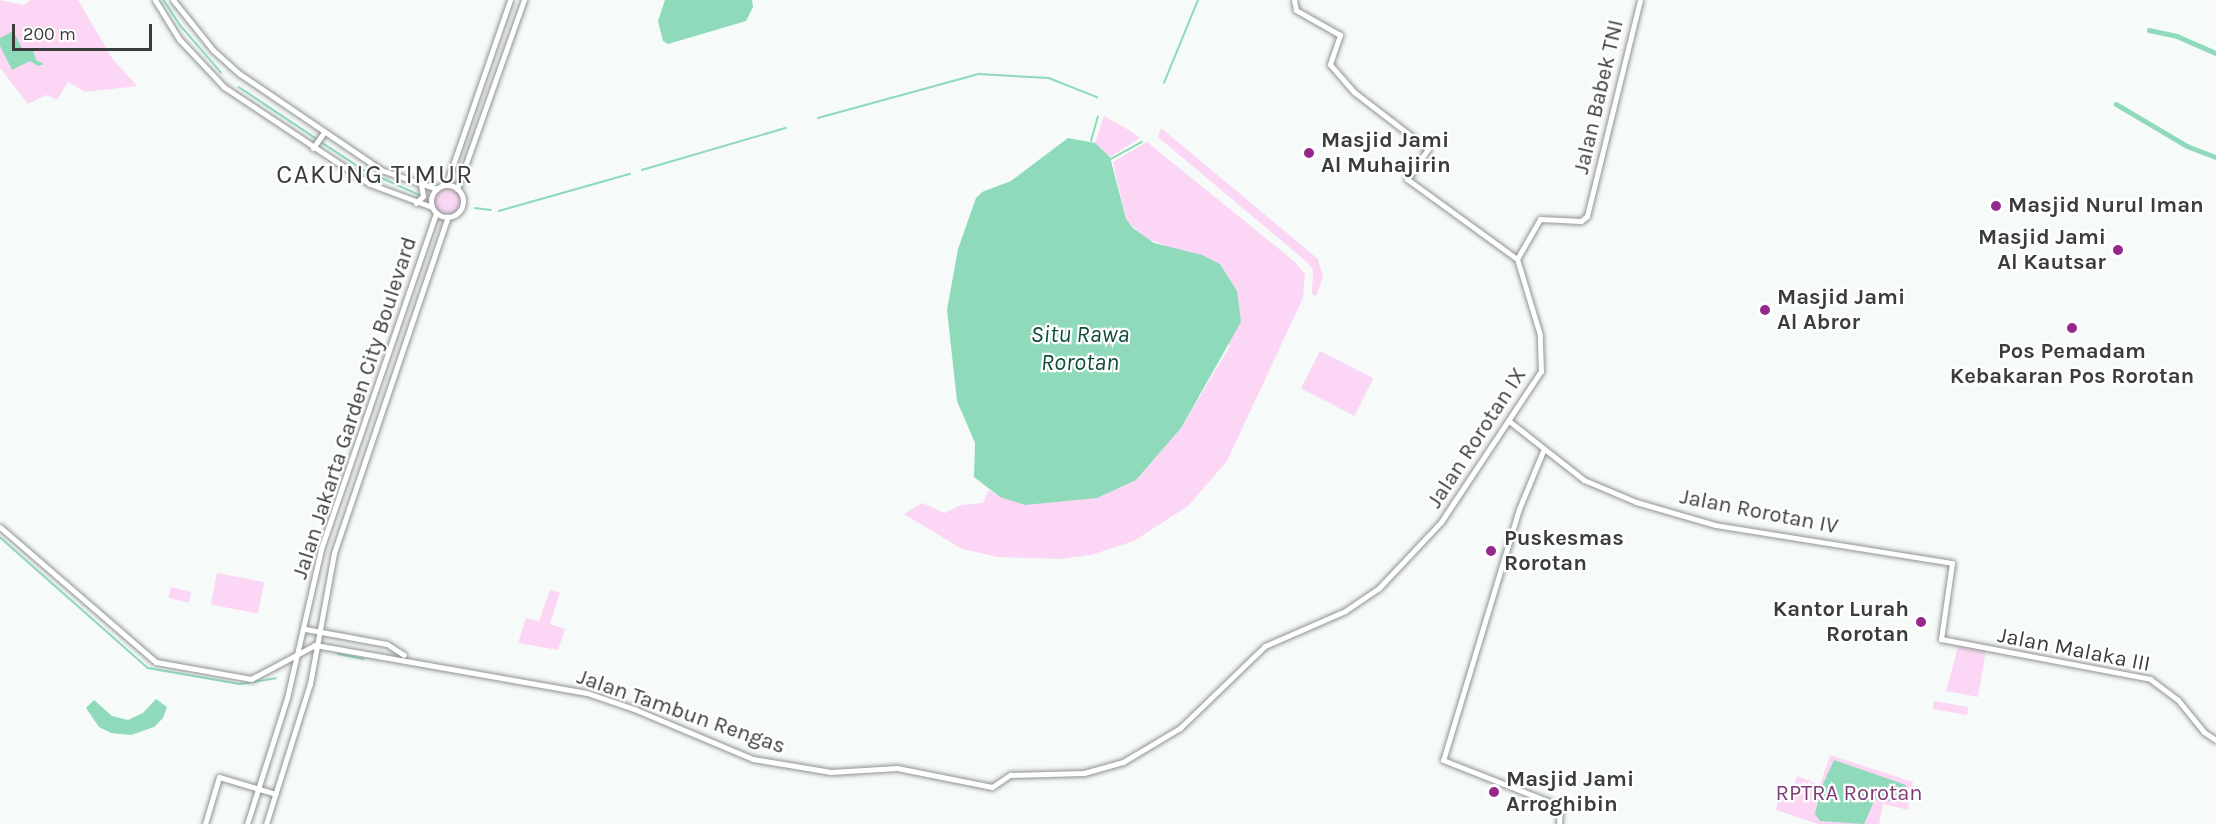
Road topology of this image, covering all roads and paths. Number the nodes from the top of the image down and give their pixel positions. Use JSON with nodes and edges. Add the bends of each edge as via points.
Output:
{"nodes":[{"id":1,"x":155,"y":0,"type":"edge"},
{"id":2,"x":173,"y":0,"type":"edge"},
{"id":3,"x":510,"y":0,"type":"edge"},
{"id":4,"x":524,"y":0,"type":"edge"},
{"id":5,"x":1294,"y":0,"type":"edge"},
{"id":6,"x":1640,"y":0,"type":"edge"},
{"id":7,"x":323,"y":134,"type":"junction"},
{"id":8,"x":315,"y":146,"type":"junction"},
{"id":9,"x":449,"y":176,"type":"junction"},
{"id":10,"x":460,"y":180,"type":"junction"},
{"id":11,"x":421,"y":185,"type":"junction"},
{"id":12,"x":446,"y":185,"type":"junction"},
{"id":13,"x":437,"y":189,"type":"junction"},
{"id":14,"x":457,"y":189,"type":"junction"},
{"id":15,"x":420,"y":198,"type":"junction"},
{"id":16,"x":434,"y":210,"type":"junction"},
{"id":17,"x":448,"y":217,"type":"junction"},
{"id":18,"x":1518,"y":259,"type":"junction"},
{"id":19,"x":1509,"y":421,"type":"junction"},
{"id":20,"x":1543,"y":451,"type":"junction"},
{"id":21,"x":0,"y":527,"type":"edge"},
{"id":22,"x":306,"y":629,"type":"junction"},
{"id":23,"x":318,"y":632,"type":"junction"},
{"id":24,"x":1940,"y":637,"type":"joint"},
{"id":25,"x":315,"y":645,"type":"junction"},
{"id":26,"x":300,"y":650,"type":"junction"},
{"id":27,"x":1259,"y":650,"type":"joint"},
{"id":28,"x":404,"y":655,"type":"dead end"},
{"id":29,"x":2216,"y":740,"type":"edge"},
{"id":30,"x":258,"y":788,"type":"junction"},
{"id":31,"x":276,"y":794,"type":"junction"},
{"id":32,"x":205,"y":824,"type":"edge"},
{"id":33,"x":247,"y":824,"type":"edge"},
{"id":34,"x":266,"y":824,"type":"edge"},
{"id":35,"x":1559,"y":824,"type":"edge"}],
"edges":[{"from":1,"to":8,"type":"street","via":[[179,39],[207,71]]},
{"from":2,"to":7,"type":"street","via":[[231,66]]},
{"from":3,"to":9,"type":"street"},
{"from":4,"to":10,"type":"street"},
{"from":5,"to":18,"type":"street","via":[[1294,9],[1340,35],[1330,64],[1354,92],[1428,149],[1407,179]]},
{"from":6,"to":18,"type":"street","name":"Jalan Babek TNI","via":[[1584,220],[1540,219]]},
{"from":7,"to":8,"type":"street"},
{"from":7,"to":11,"type":"street","via":[[381,170]]},
{"from":8,"to":15,"type":"street","via":[[370,184]]},
{"from":9,"to":10,"type":"street","via":[[453,182]]},
{"from":9,"to":12,"type":"street"},
{"from":10,"to":14,"type":"street"},
{"from":11,"to":13,"type":"street"},
{"from":11,"to":15,"type":"street"},
{"from":12,"to":13,"type":"street"},
{"from":12,"to":14,"type":"street"},
{"from":13,"to":16,"type":"street","via":[[432,198]]},
{"from":14,"to":17,"type":"street","via":[[462,204],[457,213]]},
{"from":15,"to":16,"type":"street"},
{"from":16,"to":17,"type":"street"},
{"from":16,"to":22,"type":"street","name":"Jalan Jakarta Garden City Boulevard","via":[[321,549]]},
{"from":17,"to":23,"type":"street","name":"Jalan Jakarta Garden City Boulevard","via":[[334,553]]},
{"from":18,"to":19,"type":"street","name":"Jalan Rorotan IX","via":[[1543,356],[1537,381]]},
{"from":19,"to":20,"type":"street","name":"Jalan Rorotan IV"},
{"from":19,"to":27,"type":"street","name":"Jalan Rorotan IX","via":[[1428,539],[1379,588],[1345,611]]},
{"from":20,"to":24,"type":"street","name":"Jalan Rorotan IV","via":[[1594,486],[1686,517],[1952,563]]},
{"from":20,"to":35,"type":"street","via":[[1519,509],[1443,760],[1560,806]]},
{"from":21,"to":26,"type":"street","name":"Jalan Tambun Rengas","via":[[156,662],[252,679]]},
{"from":22,"to":23,"type":"street"},
{"from":22,"to":26,"type":"street","name":"Jalan Jakarta Garden City Boulevard"},
{"from":23,"to":25,"type":"street","name":"Jalan Jakarta Garden City Boulevard"},
{"from":23,"to":28,"type":"street","via":[[387,644]]},
{"from":24,"to":29,"type":"street","name":"Jalan Malaka III","via":[[2002,653],[2150,679],[2178,700],[2204,732]]},
{"from":25,"to":26,"type":"street","name":"Jalan Tambun Rengas"},
{"from":25,"to":27,"type":"street","name":"Jalan Tambun Rengas","via":[[587,693],[761,761],[831,772],[897,768],[992,787],[1010,775],[1084,774],[1123,762],[1180,728]]},
{"from":25,"to":31,"type":"street","name":"Jalan Jakarta Garden City Boulevard","via":[[310,684]]},
{"from":26,"to":30,"type":"street","name":"Jalan Jakarta Garden City Boulevard"},
{"from":30,"to":31,"type":"street"},
{"from":30,"to":32,"type":"street","via":[[219,777]]},
{"from":30,"to":33,"type":"street","name":"Jalan Jakarta Garden City Boulevard"},
{"from":31,"to":34,"type":"street","name":"Jalan Jakarta Garden City Boulevard"}]}
